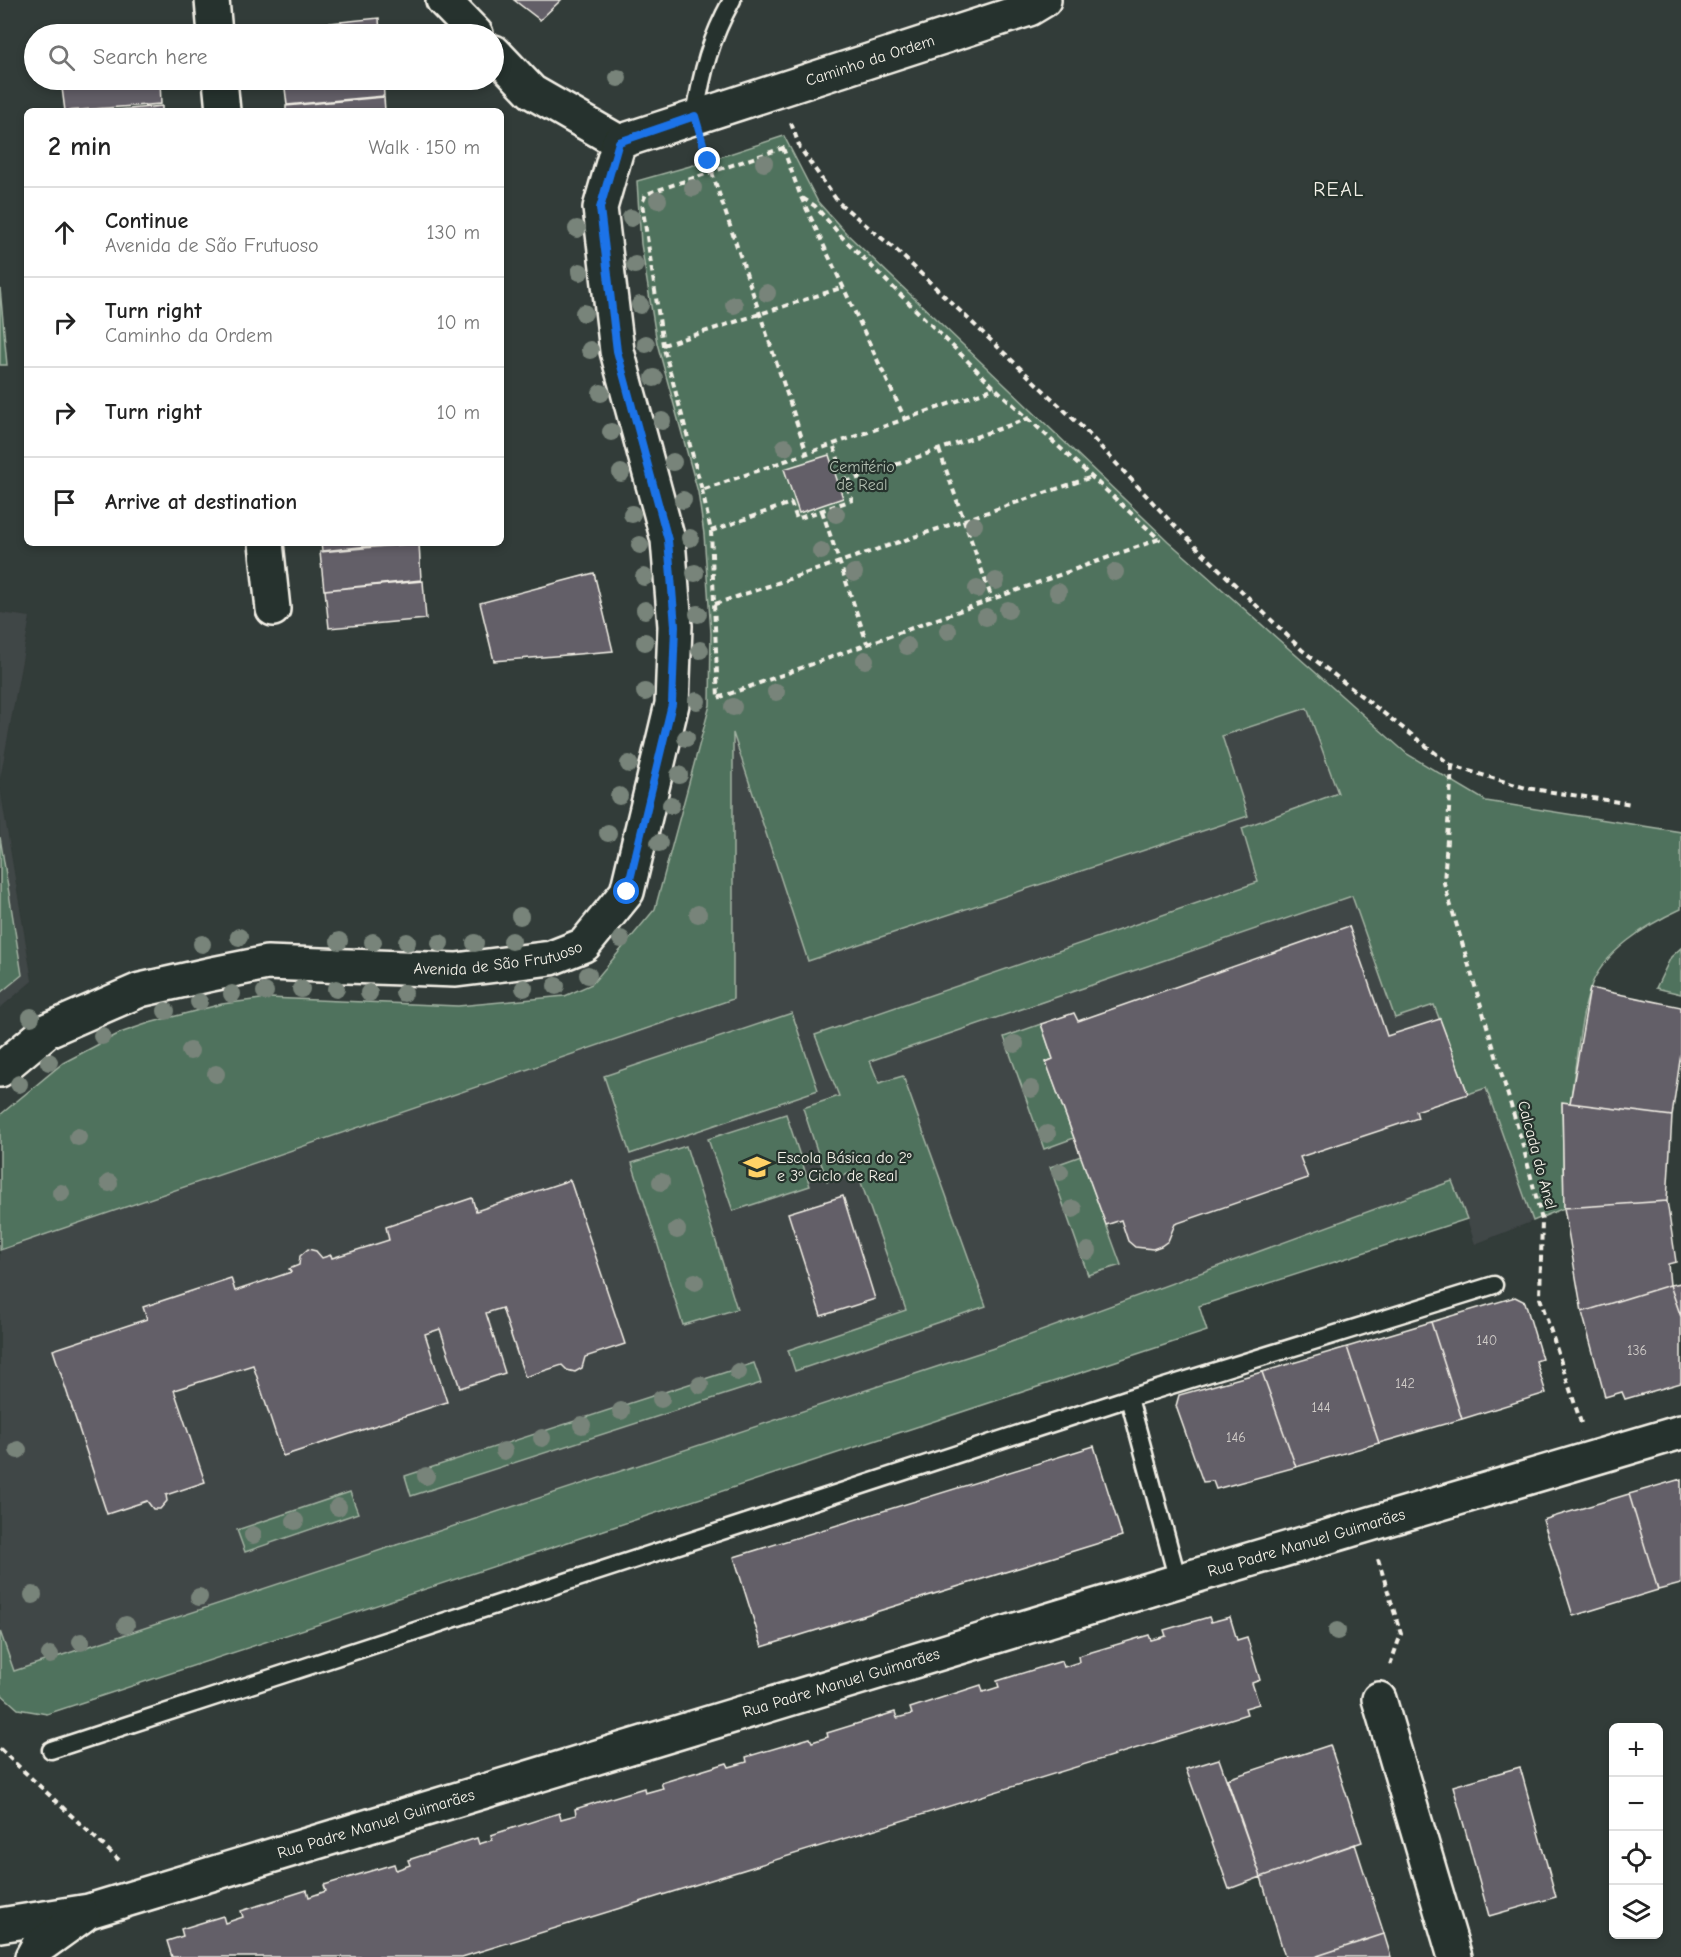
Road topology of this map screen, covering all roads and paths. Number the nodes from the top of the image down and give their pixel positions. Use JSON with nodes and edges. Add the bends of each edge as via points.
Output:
{"nodes":[{"id":1,"x":212,"y":0,"type":"edge"},
{"id":2,"x":443,"y":0,"type":"edge"},
{"id":3,"x":732,"y":0,"type":"edge"},
{"id":4,"x":1044,"y":0,"type":"edge"},
{"id":5,"x":214,"y":24,"type":"edge"},
{"id":6,"x":466,"y":24,"type":"edge"},
{"id":7,"x":504,"y":63,"type":"edge"},
{"id":8,"x":221,"y":90,"type":"edge"},
{"id":9,"x":223,"y":108,"type":"edge"},
{"id":10,"x":695,"y":116,"type":"junction"},
{"id":11,"x":619,"y":142,"type":"junction"},
{"id":12,"x":800,"y":148,"type":"dead end"},
{"id":13,"x":712,"y":172,"type":"junction"},
{"id":14,"x":801,"y":197,"type":"junction"},
{"id":15,"x":843,"y":287,"type":"junction"},
{"id":16,"x":760,"y":314,"type":"junction"},
{"id":17,"x":663,"y":345,"type":"junction"},
{"id":18,"x":995,"y":388,"type":"junction"},
{"id":19,"x":1030,"y":418,"type":"junction"},
{"id":20,"x":905,"y":419,"type":"junction"},
{"id":21,"x":833,"y":444,"type":"junction"},
{"id":22,"x":939,"y":450,"type":"junction"},
{"id":23,"x":807,"y":453,"type":"junction"},
{"id":24,"x":1092,"y":477,"type":"junction"},
{"id":25,"x":846,"y":482,"type":"junction"},
{"id":26,"x":702,"y":490,"type":"junction"},
{"id":27,"x":822,"y":511,"type":"junction"},
{"id":28,"x":964,"y":521,"type":"junction"},
{"id":29,"x":711,"y":531,"type":"junction"},
{"id":30,"x":266,"y":546,"type":"edge"},
{"id":31,"x":840,"y":562,"type":"junction"},
{"id":32,"x":992,"y":598,"type":"junction"},
{"id":33,"x":715,"y":604,"type":"junction"},
{"id":34,"x":273,"y":609,"type":"dead end"},
{"id":35,"x":867,"y":643,"type":"junction"},
{"id":36,"x":1452,"y":766,"type":"junction"},
{"id":37,"x":1632,"y":804,"type":"dead end"},
{"id":38,"x":0,"y":1070,"type":"edge"},
{"id":39,"x":1494,"y":1285,"type":"dead end"},
{"id":40,"x":1130,"y":1398,"type":"junction"},
{"id":41,"x":1681,"y":1432,"type":"edge"},
{"id":42,"x":1593,"y":1458,"type":"junction"},
{"id":43,"x":1389,"y":1555,"type":"dead end"},
{"id":44,"x":1178,"y":1581,"type":"junction"},
{"id":45,"x":1401,"y":1634,"type":"dead end"},
{"id":46,"x":1379,"y":1699,"type":"dead end"},
{"id":47,"x":0,"y":1749,"type":"edge"},
{"id":48,"x":51,"y":1750,"type":"dead end"},
{"id":49,"x":119,"y":1860,"type":"dead end"},
{"id":50,"x":88,"y":1911,"type":"junction"},
{"id":51,"x":0,"y":1925,"type":"edge"},
{"id":52,"x":32,"y":1957,"type":"edge"},
{"id":53,"x":1455,"y":1957,"type":"edge"}],
"edges":[{"from":1,"to":5,"type":"street"},
{"from":2,"to":6,"type":"street"},
{"from":3,"to":10,"type":"lane","via":[[703,65]]},
{"from":4,"to":10,"type":"street","name":"Caminho da Ordem","via":[[1029,9]]},
{"from":7,"to":11,"type":"street","via":[[532,92]]},
{"from":8,"to":9,"type":"street"},
{"from":10,"to":11,"type":"street","name":"Caminho da Ordem"},
{"from":10,"to":13,"type":"path"},
{"from":11,"to":38,"type":"street","name":"Avenida de São Frutuoso","via":[[600,208],[617,351],[668,540],[675,626],[672,704],[627,892],[584,945],[551,958],[456,970],[267,963],[212,974],[140,990],[48,1030]]},
{"from":12,"to":36,"type":"path","via":[[838,202],[895,249],[1084,429],[1172,523],[1302,650]]},
{"from":13,"to":14,"type":"path","via":[[783,148]]},
{"from":13,"to":16,"type":"path"},
{"from":13,"to":17,"type":"path","via":[[646,194],[642,203]]},
{"from":14,"to":15,"type":"path"},
{"from":14,"to":18,"type":"path","via":[[815,206]]},
{"from":15,"to":16,"type":"path"},
{"from":15,"to":20,"type":"path"},
{"from":16,"to":17,"type":"path"},
{"from":16,"to":23,"type":"path"},
{"from":17,"to":26,"type":"path"},
{"from":18,"to":19,"type":"path"},
{"from":18,"to":20,"type":"path"},
{"from":19,"to":22,"type":"path"},
{"from":19,"to":24,"type":"path"},
{"from":20,"to":21,"type":"path"},
{"from":21,"to":23,"type":"path"},
{"from":21,"to":25,"type":"path"},
{"from":22,"to":25,"type":"path"},
{"from":22,"to":28,"type":"path"},
{"from":23,"to":26,"type":"path"},
{"from":24,"to":28,"type":"path"},
{"from":24,"to":32,"type":"path","via":[[1160,539]]},
{"from":25,"to":27,"type":"path","via":[[852,500]]},
{"from":26,"to":29,"type":"path"},
{"from":27,"to":29,"type":"path","via":[[797,519],[791,503]]},
{"from":27,"to":31,"type":"path"},
{"from":28,"to":31,"type":"path"},
{"from":28,"to":32,"type":"path"},
{"from":29,"to":33,"type":"path"},
{"from":30,"to":34,"type":"street"},
{"from":31,"to":33,"type":"path"},
{"from":31,"to":35,"type":"path"},
{"from":32,"to":35,"type":"path"},
{"from":33,"to":35,"type":"path","via":[[718,698]]},
{"from":36,"to":37,"type":"path","via":[[1526,788]]},
{"from":36,"to":42,"type":"path","name":"Calcada do Anel","via":[[1444,883],[1542,1220],[1540,1298]]},
{"from":39,"to":40,"type":"lane"},
{"from":40,"to":44,"type":"lane"},
{"from":40,"to":48,"type":"lane"},
{"from":41,"to":42,"type":"street","name":"Rua Padre Manuel Guimarães"},
{"from":42,"to":44,"type":"street","name":"Rua Padre Manuel Guimarães"},
{"from":43,"to":45,"type":"path","via":[[1378,1559]]},
{"from":44,"to":50,"type":"street","name":"Rua Padre Manuel Guimarães"},
{"from":46,"to":53,"type":"street"},
{"from":47,"to":49,"type":"path"},
{"from":50,"to":51,"type":"street","name":"Rua Padre Manuel Guimarães"},
{"from":50,"to":52,"type":"street","via":[[37,1948]]}]}
